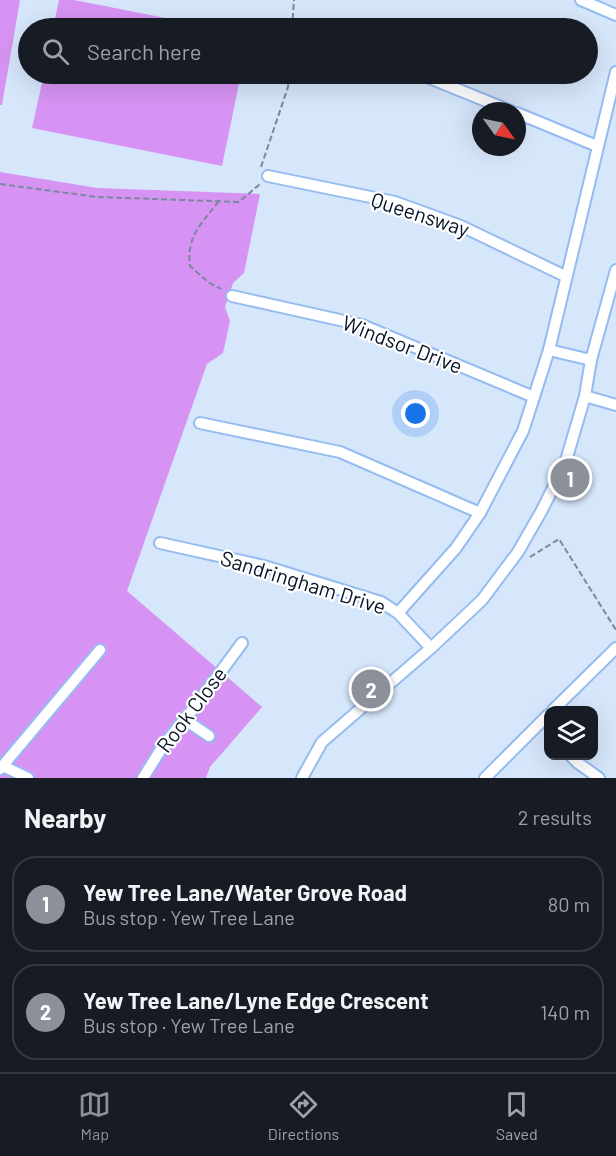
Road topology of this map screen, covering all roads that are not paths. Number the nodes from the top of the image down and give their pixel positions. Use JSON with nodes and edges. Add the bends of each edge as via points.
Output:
{"nodes":[{"id":1,"x":581,"y":0,"type":"edge"},
{"id":2,"x":616,"y":15,"type":"edge"},
{"id":3,"x":616,"y":72,"type":"edge"},
{"id":4,"x":444,"y":84,"type":"edge"},
{"id":5,"x":489,"y":102,"type":"edge"},
{"id":6,"x":526,"y":117,"type":"edge"},
{"id":7,"x":597,"y":146,"type":"junction"},
{"id":8,"x":264,"y":173,"type":"road end"},
{"id":9,"x":616,"y":270,"type":"edge"},
{"id":10,"x":565,"y":276,"type":"junction"},
{"id":11,"x":232,"y":296,"type":"road end"},
{"id":12,"x":549,"y":350,"type":"junction"},
{"id":13,"x":591,"y":360,"type":"junction"},
{"id":14,"x":585,"y":396,"type":"junction"},
{"id":15,"x":534,"y":397,"type":"junction"},
{"id":16,"x":616,"y":405,"type":"edge"},
{"id":17,"x":200,"y":423,"type":"dead end"},
{"id":18,"x":480,"y":513,"type":"junction"},
{"id":19,"x":160,"y":543,"type":"dead end"},
{"id":20,"x":398,"y":613,"type":"junction"},
{"id":21,"x":242,"y":643,"type":"dead end"},
{"id":22,"x":431,"y":648,"type":"junction"},
{"id":23,"x":616,"y":648,"type":"edge"},
{"id":24,"x":100,"y":650,"type":"dead end"},
{"id":25,"x":558,"y":706,"type":"edge"},
{"id":26,"x":184,"y":719,"type":"junction"},
{"id":27,"x":544,"y":725,"type":"edge"},
{"id":28,"x":209,"y":736,"type":"dead end"},
{"id":29,"x":575,"y":760,"type":"edge"},
{"id":30,"x":2,"y":767,"type":"edge"},
{"id":31,"x":28,"y":778,"type":"edge"},
{"id":32,"x":143,"y":778,"type":"edge"},
{"id":33,"x":302,"y":778,"type":"edge"},
{"id":34,"x":484,"y":778,"type":"edge"},
{"id":35,"x":599,"y":778,"type":"edge"}],
"edges":[{"from":1,"to":2,"type":"street"},
{"from":3,"to":7,"type":"street"},
{"from":4,"to":5,"type":"street"},
{"from":6,"to":7,"type":"street"},
{"from":7,"to":10,"type":"street"},
{"from":8,"to":10,"type":"street","name":"Queensway","via":[[395,202],[461,226]]},
{"from":9,"to":13,"type":"street"},
{"from":10,"to":12,"type":"street"},
{"from":11,"to":15,"type":"street","name":"Windsor Drive","via":[[362,325]]},
{"from":12,"to":13,"type":"street"},
{"from":12,"to":15,"type":"street"},
{"from":13,"to":14,"type":"street"},
{"from":14,"to":16,"type":"street"},
{"from":14,"to":22,"type":"street","via":[[565,464],[518,552],[482,600]]},
{"from":15,"to":18,"type":"street","via":[[523,431]]},
{"from":17,"to":18,"type":"street","via":[[340,452]]},
{"from":18,"to":20,"type":"street","via":[[456,548]]},
{"from":19,"to":20,"type":"street","name":"Sandringham Drive","via":[[264,566],[381,602]]},
{"from":20,"to":22,"type":"street","name":"Sandringham Drive"},
{"from":21,"to":26,"type":"street","name":"Rook Close"},
{"from":22,"to":33,"type":"street","via":[[322,741]]},
{"from":23,"to":25,"type":"street"},
{"from":24,"to":30,"type":"street"},
{"from":26,"to":28,"type":"street"},
{"from":26,"to":32,"type":"street","name":"Rook Close"},
{"from":27,"to":34,"type":"street"},
{"from":29,"to":35,"type":"street"},
{"from":30,"to":31,"type":"street"}]}
